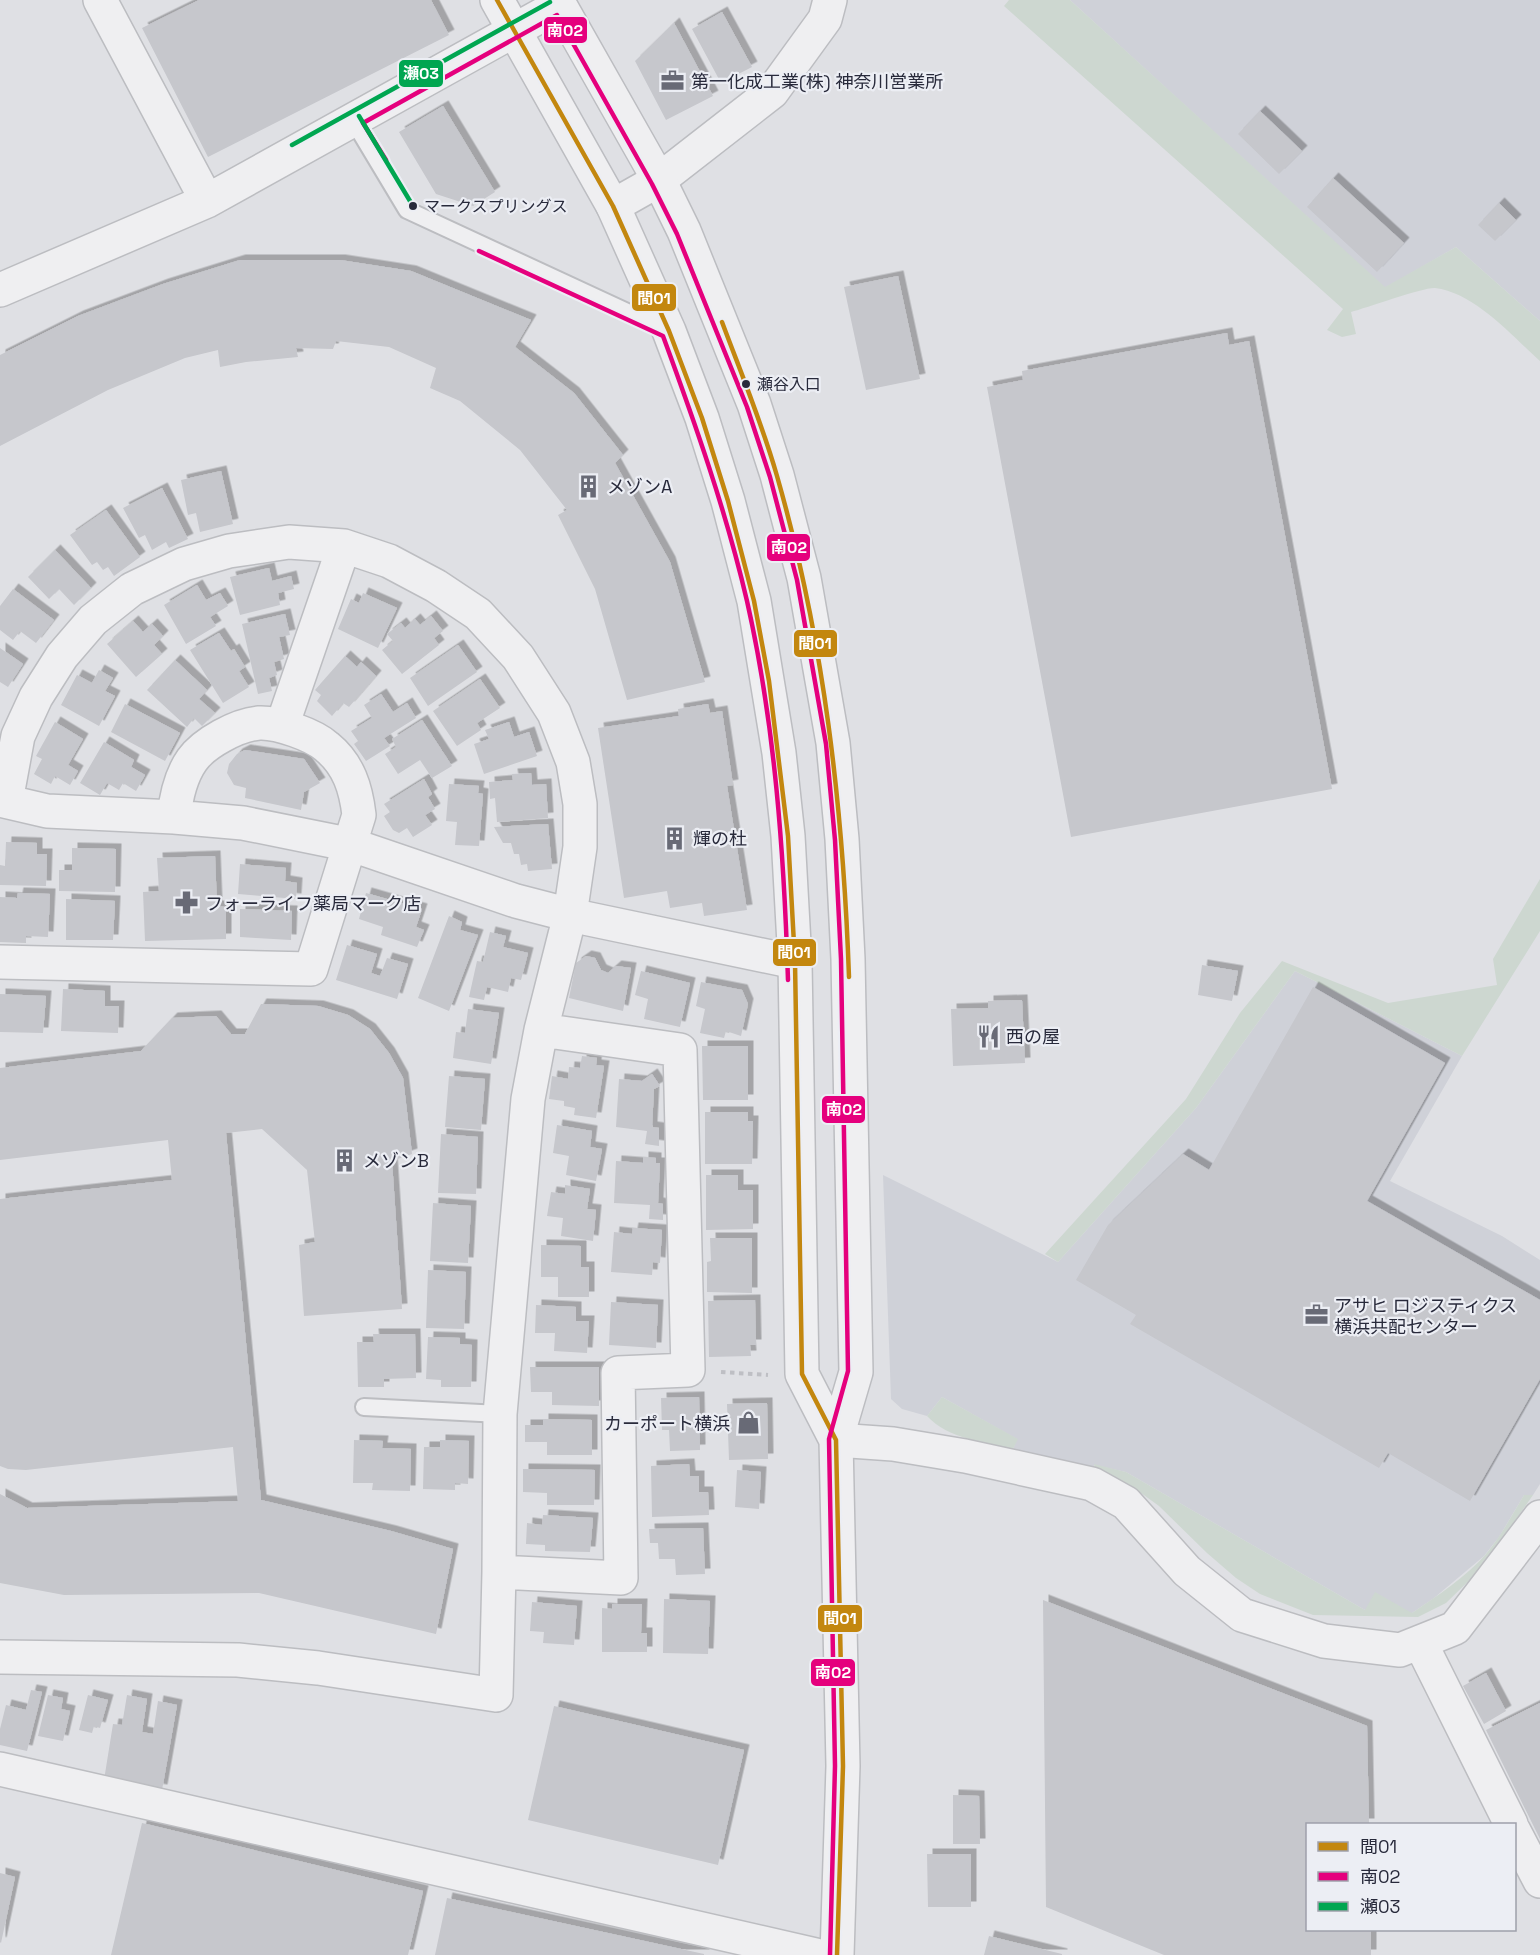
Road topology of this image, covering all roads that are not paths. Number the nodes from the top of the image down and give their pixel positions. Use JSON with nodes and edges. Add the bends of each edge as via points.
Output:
{"nodes":[{"id":1,"x":100,"y":0,"type":"edge"},
{"id":2,"x":497,"y":0,"type":"edge"},
{"id":3,"x":830,"y":0,"type":"edge"},
{"id":4,"x":563,"y":2,"type":"edge"},
{"id":5,"x":514,"y":30,"type":"junction"},
{"id":6,"x":353,"y":120,"type":"junction"},
{"id":7,"x":659,"y":180,"type":"junction"},
{"id":8,"x":207,"y":201,"type":"junction"},
{"id":9,"x":613,"y":206,"type":"junction"},
{"id":10,"x":0,"y":290,"type":"edge"},
{"id":11,"x":669,"y":331,"type":"junction"},
{"id":12,"x":344,"y":546,"type":"junction"},
{"id":13,"x":282,"y":726,"type":"junction"},
{"id":14,"x":3,"y":801,"type":"edge"},
{"id":15,"x":174,"y":817,"type":"junction"},
{"id":16,"x":351,"y":845,"type":"junction"},
{"id":17,"x":570,"y":915,"type":"junction"},
{"id":18,"x":0,"y":962,"type":"edge"},
{"id":19,"x":795,"y":962,"type":"junction"},
{"id":20,"x":541,"y":1030,"type":"junction"},
{"id":21,"x":364,"y":1407,"type":"dead end"},
{"id":22,"x":500,"y":1414,"type":"junction"},
{"id":23,"x":836,"y":1440,"type":"junction"},
{"id":24,"x":1540,"y":1517,"type":"edge"},
{"id":25,"x":499,"y":1572,"type":"junction"},
{"id":26,"x":1420,"y":1642,"type":"junction"},
{"id":27,"x":0,"y":1657,"type":"edge"},
{"id":28,"x":0,"y":1769,"type":"edge"},
{"id":29,"x":1510,"y":1823,"type":"edge"},
{"id":30,"x":1516,"y":1833,"type":"edge"},
{"id":31,"x":1540,"y":1881,"type":"edge"},
{"id":32,"x":816,"y":1955,"type":"edge"},
{"id":33,"x":837,"y":1955,"type":"edge"}],
"edges":[{"from":1,"to":8,"type":"street"},
{"from":2,"to":5,"type":"street"},
{"from":3,"to":7,"type":"street","via":[[825,19],[772,92]]},
{"from":4,"to":5,"type":"street"},
{"from":4,"to":7,"type":"street"},
{"from":5,"to":6,"type":"street"},
{"from":5,"to":9,"type":"street"},
{"from":6,"to":8,"type":"street"},
{"from":6,"to":11,"type":"lane","via":[[407,210]]},
{"from":7,"to":9,"type":"street"},
{"from":7,"to":23,"type":"street","via":[[721,318],[777,475],[804,578],[833,742],[848,959],[856,1372]]},
{"from":8,"to":10,"type":"street"},
{"from":9,"to":11,"type":"street"},
{"from":11,"to":19,"type":"street","via":[[728,501],[754,601],[779,753]]},
{"from":12,"to":13,"type":"street"},
{"from":12,"to":14,"type":"street","via":[[289,542],[229,551],[184,564],[132,589],[93,620],[62,656],[36,697],[18,736]]},
{"from":12,"to":17,"type":"street","via":[[389,561],[478,614],[518,657],[554,713],[573,762],[579,804],[580,847]]},
{"from":13,"to":15,"type":"street","via":[[260,723],[236,729],[193,759],[181,782]]},
{"from":13,"to":16,"type":"street","via":[[327,746],[344,766],[356,790],[359,815]]},
{"from":14,"to":15,"type":"street","via":[[47,811]]},
{"from":15,"to":16,"type":"street","via":[[243,823]]},
{"from":16,"to":17,"type":"street","via":[[516,901]]},
{"from":16,"to":18,"type":"street","via":[[311,969]]},
{"from":17,"to":19,"type":"street"},
{"from":17,"to":20,"type":"street"},
{"from":19,"to":23,"type":"street","via":[[802,1374]]},
{"from":20,"to":22,"type":"street","via":[[528,1099]]},
{"from":20,"to":25,"type":"street","via":[[680,1050],[688,1370],[618,1373],[621,1578]]},
{"from":21,"to":22,"type":"lane"},
{"from":22,"to":25,"type":"street"},
{"from":23,"to":26,"type":"street","via":[[893,1444],[965,1456],[1092,1484],[1126,1503],[1187,1571],[1242,1614],[1324,1641],[1400,1650]]},
{"from":23,"to":33,"type":"street","via":[[843,1766]]},
{"from":24,"to":26,"type":"street","via":[[1455,1628]]},
{"from":25,"to":27,"type":"street","via":[[496,1695],[238,1660]]},
{"from":26,"to":29,"type":"street"},
{"from":28,"to":32,"type":"street"},
{"from":30,"to":31,"type":"street"}]}
